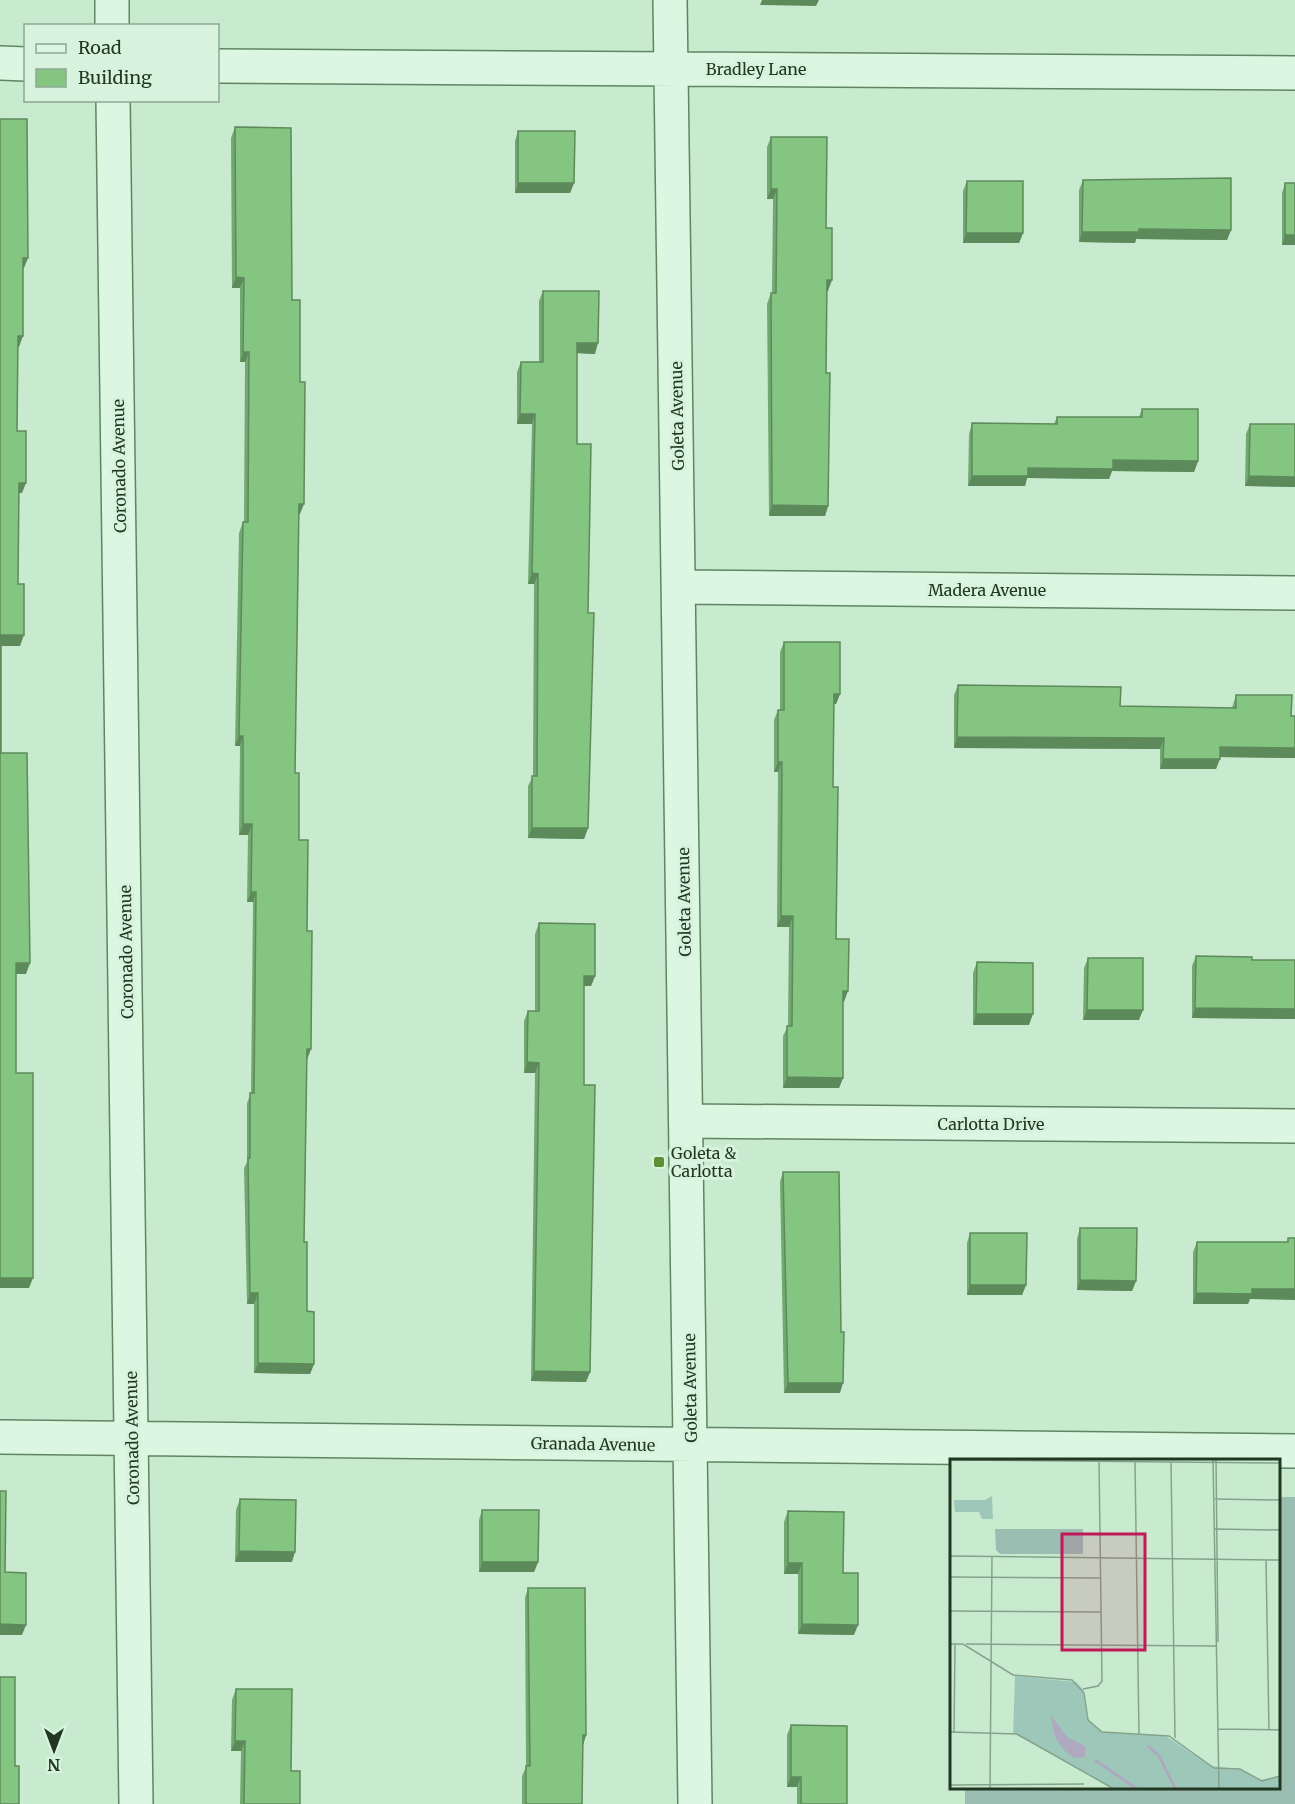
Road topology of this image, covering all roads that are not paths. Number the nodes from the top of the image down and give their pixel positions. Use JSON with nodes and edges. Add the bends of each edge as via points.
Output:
{"nodes":[{"id":1,"x":112,"y":0,"type":"edge"},
{"id":2,"x":670,"y":0,"type":"edge"},
{"id":3,"x":112,"y":24,"type":"edge"},
{"id":4,"x":0,"y":63,"type":"edge"},
{"id":5,"x":24,"y":63,"type":"edge"},
{"id":6,"x":219,"y":66,"type":"edge"},
{"id":7,"x":671,"y":69,"type":"junction"},
{"id":8,"x":1295,"y":73,"type":"edge"},
{"id":9,"x":113,"y":102,"type":"edge"},
{"id":10,"x":680,"y":587,"type":"junction"},
{"id":11,"x":1295,"y":592,"type":"edge"},
{"id":12,"x":686,"y":1121,"type":"junction"},
{"id":13,"x":1295,"y":1126,"type":"edge"},
{"id":14,"x":0,"y":1437,"type":"edge"},
{"id":15,"x":132,"y":1439,"type":"junction"},
{"id":16,"x":690,"y":1446,"type":"junction"},
{"id":17,"x":1295,"y":1451,"type":"edge"},
{"id":18,"x":1213,"y":1456,"type":"edge"},
{"id":19,"x":136,"y":1804,"type":"edge"},
{"id":20,"x":695,"y":1804,"type":"edge"}],
"edges":[{"from":1,"to":3,"type":"street"},
{"from":2,"to":7,"type":"street","name":"Goleta Avenue"},
{"from":4,"to":5,"type":"street"},
{"from":6,"to":7,"type":"street","name":"Bradley Lane"},
{"from":7,"to":8,"type":"street","name":"Bradley Lane"},
{"from":7,"to":10,"type":"street","name":"Goleta Avenue"},
{"from":9,"to":15,"type":"street","name":"Coronado Avenue"},
{"from":10,"to":11,"type":"street","name":"Madera Avenue"},
{"from":10,"to":12,"type":"street","name":"Goleta Avenue"},
{"from":12,"to":13,"type":"street","name":"Carlotta Drive"},
{"from":12,"to":16,"type":"street","name":"Goleta Avenue"},
{"from":14,"to":15,"type":"street","name":"Granada Avenue"},
{"from":15,"to":16,"type":"street","name":"Granada Avenue"},
{"from":15,"to":19,"type":"street","name":"Coronado Avenue"},
{"from":16,"to":18,"type":"street","name":"Granada Avenue"},
{"from":16,"to":20,"type":"street","name":"Goleta Avenue"},
{"from":17,"to":18,"type":"street","name":"Granada Avenue"}]}
